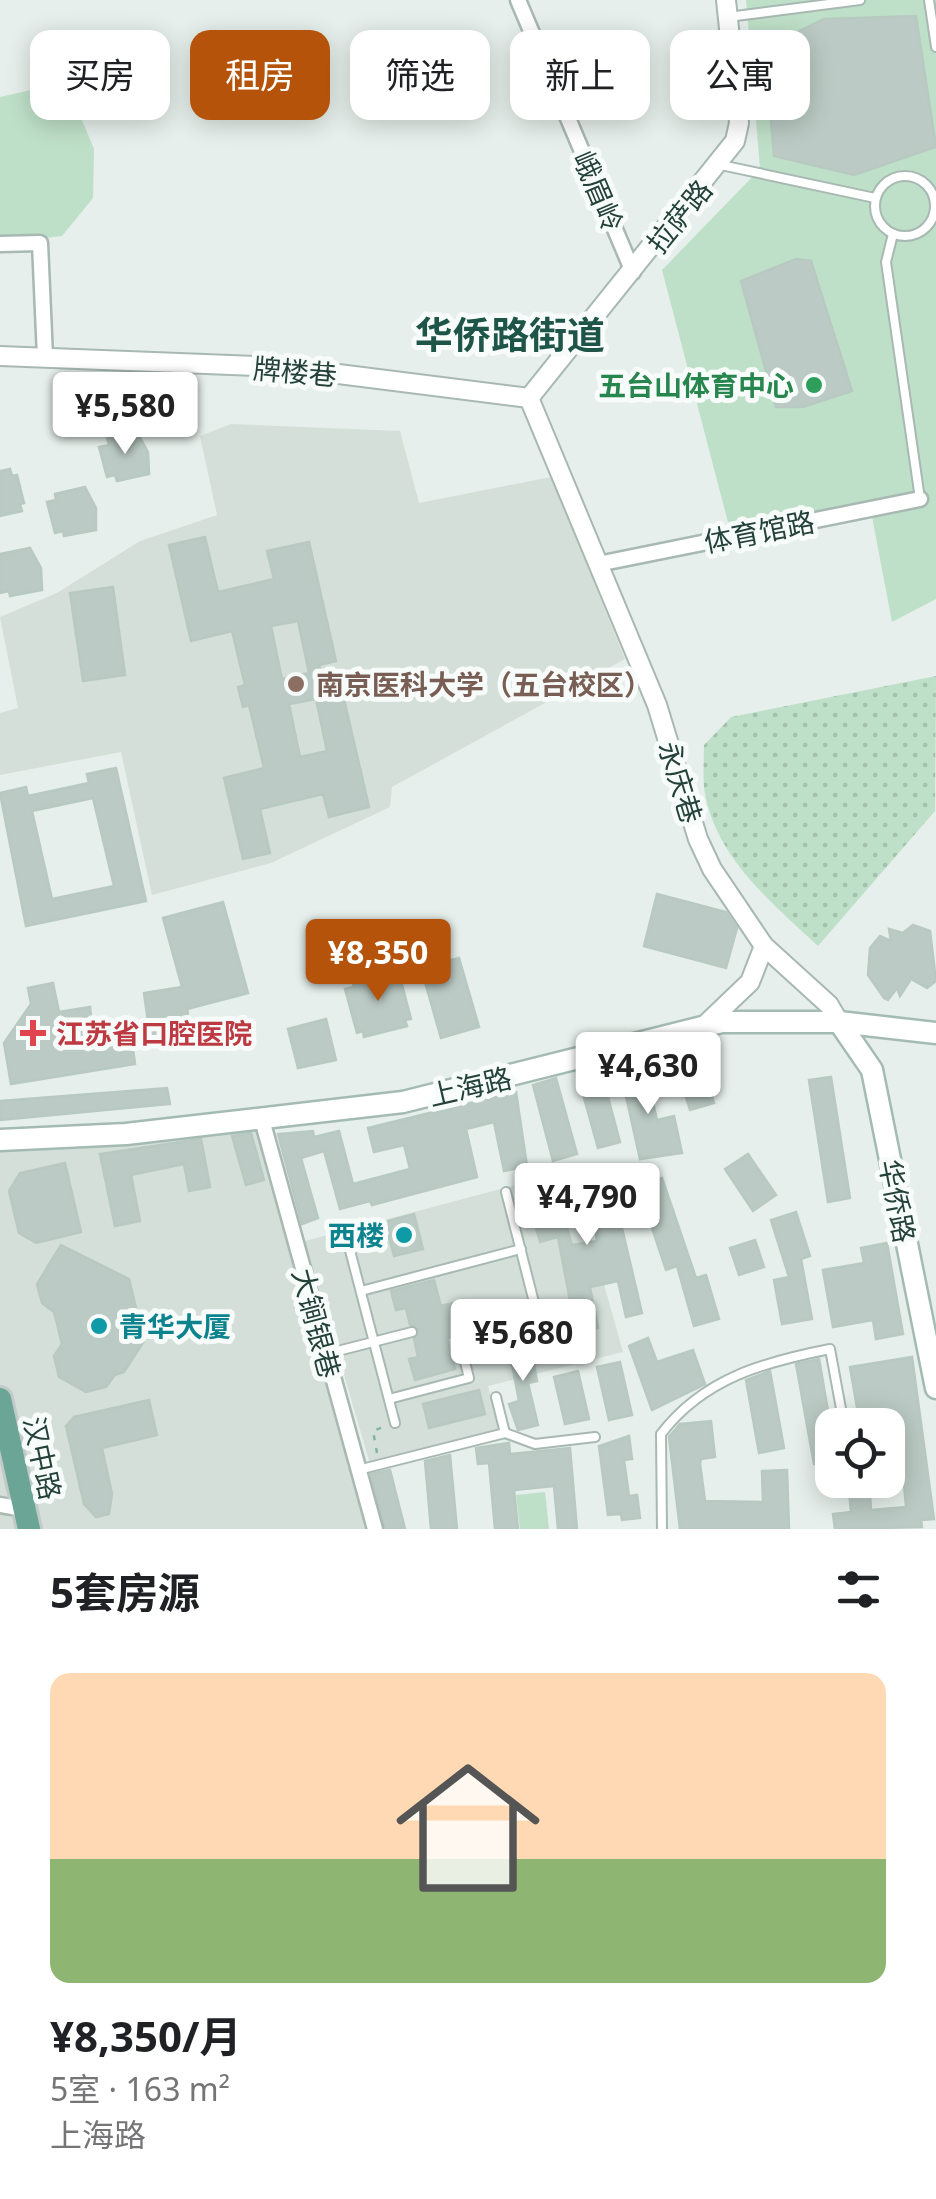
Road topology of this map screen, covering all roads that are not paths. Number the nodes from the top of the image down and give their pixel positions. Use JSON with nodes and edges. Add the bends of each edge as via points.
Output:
{"nodes":[{"id":1,"x":518,"y":0,"type":"edge"},
{"id":2,"x":860,"y":0,"type":"edge"},
{"id":3,"x":929,"y":0,"type":"edge"},
{"id":4,"x":727,"y":9,"type":"edge"},
{"id":5,"x":936,"y":47,"type":"edge"},
{"id":6,"x":720,"y":165,"type":"junction"},
{"id":7,"x":932,"y":185,"type":"edge"},
{"id":8,"x":875,"y":198,"type":"junction"},
{"id":9,"x":892,"y":234,"type":"junction"},
{"id":10,"x":0,"y":244,"type":"edge"},
{"id":11,"x":632,"y":272,"type":"junction"},
{"id":12,"x":0,"y":356,"type":"edge"},
{"id":13,"x":45,"y":357,"type":"junction"},
{"id":14,"x":528,"y":398,"type":"junction"},
{"id":15,"x":920,"y":499,"type":"joint"},
{"id":16,"x":598,"y":564,"type":"junction"},
{"id":17,"x":764,"y":946,"type":"junction"},
{"id":18,"x":839,"y":1022,"type":"junction"},
{"id":19,"x":704,"y":1026,"type":"junction"},
{"id":20,"x":936,"y":1034,"type":"edge"},
{"id":21,"x":261,"y":1116,"type":"junction"},
{"id":22,"x":0,"y":1140,"type":"edge"},
{"id":23,"x":506,"y":1192,"type":"dead end"},
{"id":24,"x":347,"y":1239,"type":"dead end"},
{"id":25,"x":521,"y":1249,"type":"junction"},
{"id":26,"x":361,"y":1291,"type":"junction"},
{"id":27,"x":412,"y":1332,"type":"dead end"},
{"id":28,"x":374,"y":1342,"type":"junction"},
{"id":29,"x":326,"y":1354,"type":"junction"},
{"id":30,"x":936,"y":1388,"type":"edge"},
{"id":31,"x":496,"y":1398,"type":"dead end"},
{"id":32,"x":0,"y":1399,"type":"edge"},
{"id":33,"x":389,"y":1399,"type":"junction"},
{"id":34,"x":841,"y":1408,"type":"edge"},
{"id":35,"x":395,"y":1423,"type":"road end"},
{"id":36,"x":505,"y":1434,"type":"junction"},
{"id":37,"x":596,"y":1437,"type":"dead end"},
{"id":38,"x":358,"y":1470,"type":"junction"},
{"id":39,"x":0,"y":1505,"type":"edge"},
{"id":40,"x":26,"y":1519,"type":"edge"},
{"id":41,"x":375,"y":1529,"type":"edge"},
{"id":42,"x":662,"y":1529,"type":"edge"}],
"edges":[{"from":1,"to":11,"type":"street","name":"峨眉岭"},
{"from":2,"to":4,"type":"lane"},
{"from":3,"to":5,"type":"lane"},
{"from":4,"to":6,"type":"street","name":"拉萨路","via":[[739,123]]},
{"from":6,"to":8,"type":"lane"},
{"from":6,"to":11,"type":"street","name":"拉萨路"},
{"from":7,"to":8,"type":"lane","via":[[902,176],[885,182]]},
{"from":7,"to":9,"type":"lane","via":[[929,225],[912,236]]},
{"from":8,"to":9,"type":"lane","via":[[877,219]]},
{"from":9,"to":15,"type":"lane","via":[[886,262]]},
{"from":10,"to":13,"type":"street","via":[[40,242]]},
{"from":11,"to":14,"type":"street","name":"拉萨路"},
{"from":12,"to":13,"type":"street","name":"牌楼巷"},
{"from":13,"to":14,"type":"street","name":"牌楼巷","via":[[282,368]]},
{"from":14,"to":16,"type":"street","name":"永庆巷"},
{"from":15,"to":16,"type":"street","name":"体育馆路"},
{"from":16,"to":17,"type":"street","name":"永庆巷","via":[[657,706],[698,839]]},
{"from":17,"to":18,"type":"street","name":"永庆巷"},
{"from":17,"to":19,"type":"street","via":[[750,982]]},
{"from":18,"to":19,"type":"main road","name":"上海路"},
{"from":18,"to":20,"type":"main road","name":"上海路"},
{"from":18,"to":30,"type":"main road","name":"华侨路","via":[[872,1070]]},
{"from":19,"to":21,"type":"main road","name":"上海路","via":[[402,1102]]},
{"from":21,"to":22,"type":"main road","name":"上海路","via":[[126,1134]]},
{"from":21,"to":29,"type":"street","name":"大锏银巷"},
{"from":23,"to":25,"type":"lane"},
{"from":24,"to":26,"type":"lane"},
{"from":25,"to":26,"type":"lane"},
{"from":25,"to":33,"type":"lane","via":[[540,1326],[461,1346],[469,1378]]},
{"from":26,"to":28,"type":"lane"},
{"from":27,"to":28,"type":"lane"},
{"from":28,"to":29,"type":"lane"},
{"from":28,"to":33,"type":"lane"},
{"from":29,"to":38,"type":"street","name":"大锏银巷"},
{"from":31,"to":36,"type":"lane"},
{"from":32,"to":40,"type":"main road","name":"汉中路"},
{"from":33,"to":35,"type":"lane"},
{"from":34,"to":42,"type":"lane","via":[[830,1349],[744,1368],[688,1405],[661,1434]]},
{"from":36,"to":37,"type":"lane","via":[[535,1444]]},
{"from":36,"to":38,"type":"lane"},
{"from":38,"to":41,"type":"street","name":"大锏银巷"},
{"from":39,"to":40,"type":"street"}]}
